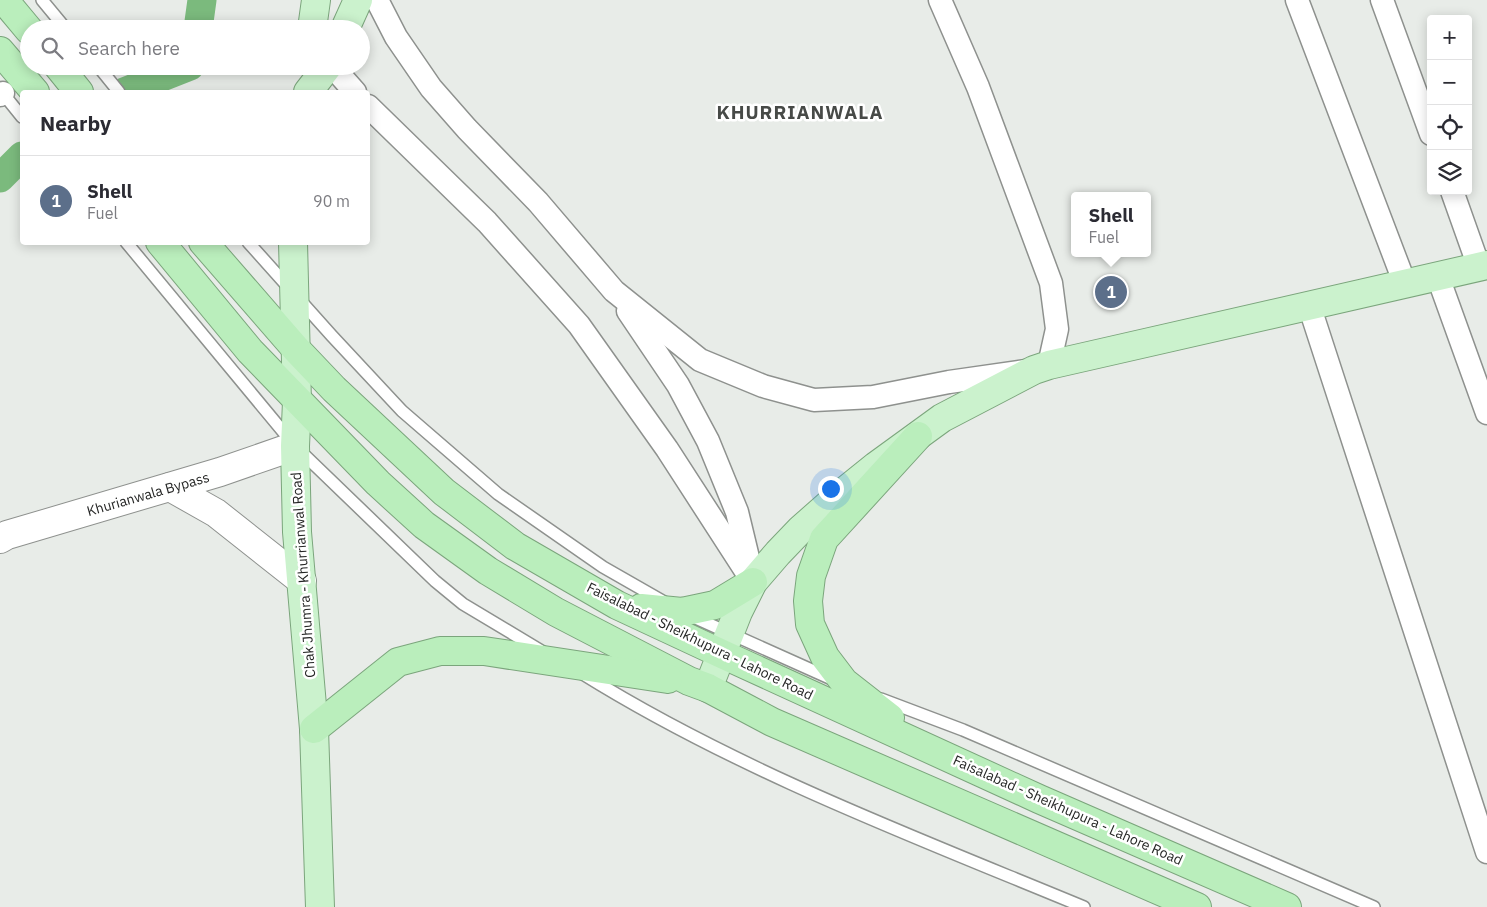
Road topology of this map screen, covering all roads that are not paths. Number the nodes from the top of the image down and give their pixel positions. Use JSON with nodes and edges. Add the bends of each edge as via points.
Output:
{"nodes":[{"id":1,"x":4,"y":0,"type":"edge"},
{"id":2,"x":42,"y":0,"type":"edge"},
{"id":3,"x":316,"y":0,"type":"edge"},
{"id":4,"x":358,"y":0,"type":"edge"},
{"id":5,"x":377,"y":0,"type":"edge"},
{"id":6,"x":940,"y":0,"type":"edge"},
{"id":7,"x":1296,"y":0,"type":"edge"},
{"id":8,"x":1382,"y":0,"type":"edge"},
{"id":9,"x":21,"y":20,"type":"edge"},
{"id":10,"x":59,"y":20,"type":"edge"},
{"id":11,"x":313,"y":20,"type":"edge"},
{"id":12,"x":349,"y":20,"type":"edge"},
{"id":13,"x":0,"y":51,"type":"edge"},
{"id":14,"x":66,"y":75,"type":"edge"},
{"id":15,"x":106,"y":75,"type":"edge"},
{"id":16,"x":308,"y":75,"type":"edge"},
{"id":17,"x":321,"y":75,"type":"edge"},
{"id":18,"x":340,"y":75,"type":"edge"},
{"id":19,"x":12,"y":89,"type":"edge"},
{"id":20,"x":78,"y":90,"type":"edge"},
{"id":21,"x":118,"y":90,"type":"edge"},
{"id":22,"x":307,"y":90,"type":"edge"},
{"id":23,"x":309,"y":90,"type":"edge"},
{"id":24,"x":353,"y":90,"type":"edge"},
{"id":25,"x":370,"y":108,"type":"edge"},
{"id":26,"x":20,"y":111,"type":"edge"},
{"id":27,"x":1427,"y":123,"type":"edge"},
{"id":28,"x":1454,"y":195,"type":"edge"},
{"id":29,"x":128,"y":245,"type":"edge"},
{"id":30,"x":162,"y":245,"type":"edge"},
{"id":31,"x":206,"y":245,"type":"edge"},
{"id":32,"x":251,"y":245,"type":"edge"},
{"id":33,"x":293,"y":245,"type":"edge"},
{"id":34,"x":1483,"y":266,"type":"edge"},
{"id":35,"x":1438,"y":277,"type":"junction"},
{"id":36,"x":1405,"y":284,"type":"junction"},
{"id":37,"x":614,"y":291,"type":"junction"},
{"id":38,"x":294,"y":293,"type":"junction"},
{"id":39,"x":1309,"y":305,"type":"junction"},
{"id":40,"x":296,"y":349,"type":"junction"},
{"id":41,"x":1041,"y":367,"type":"junction"},
{"id":42,"x":297,"y":402,"type":"junction"},
{"id":43,"x":1487,"y":413,"type":"edge"},
{"id":44,"x":918,"y":436,"type":"junction"},
{"id":45,"x":295,"y":446,"type":"junction"},
{"id":46,"x":170,"y":487,"type":"junction"},
{"id":47,"x":0,"y":539,"type":"edge"},
{"id":48,"x":302,"y":581,"type":"junction"},
{"id":49,"x":753,"y":582,"type":"junction"},
{"id":50,"x":617,"y":605,"type":"junction"},
{"id":51,"x":682,"y":612,"type":"junction"},
{"id":52,"x":726,"y":644,"type":"junction"},
{"id":53,"x":567,"y":664,"type":"junction"},
{"id":54,"x":698,"y":685,"type":"junction"},
{"id":55,"x":851,"y":688,"type":"junction"},
{"id":56,"x":314,"y":729,"type":"junction"},
{"id":57,"x":976,"y":770,"type":"junction"},
{"id":58,"x":1487,"y":852,"type":"edge"},
{"id":59,"x":320,"y":907,"type":"edge"},
{"id":60,"x":1084,"y":907,"type":"edge"},
{"id":61,"x":1197,"y":907,"type":"edge"},
{"id":62,"x":1287,"y":907,"type":"edge"},
{"id":63,"x":1374,"y":907,"type":"edge"}],
"edges":[{"from":1,"to":9,"type":"highway"},
{"from":2,"to":10,"type":"lane"},
{"from":3,"to":11,"type":"main road"},
{"from":4,"to":12,"type":"main road"},
{"from":5,"to":37,"type":"street","via":[[396,37],[431,88],[538,202]]},
{"from":6,"to":41,"type":"street","via":[[978,87],[1051,283],[1057,328]]},
{"from":7,"to":36,"type":"street"},
{"from":8,"to":27,"type":"street"},
{"from":13,"to":19,"type":"highway"},
{"from":14,"to":20,"type":"highway"},
{"from":15,"to":21,"type":"lane"},
{"from":16,"to":22,"type":"main road"},
{"from":17,"to":23,"type":"main road"},
{"from":18,"to":24,"type":"street"},
{"from":19,"to":26,"type":"lane"},
{"from":25,"to":49,"type":"street","via":[[486,222],[579,325],[667,449]]},
{"from":28,"to":34,"type":"street"},
{"from":29,"to":45,"type":"lane"},
{"from":30,"to":42,"type":"highway","via":[[250,351]]},
{"from":31,"to":40,"type":"highway","name":"Faisalabad - Sheikhupura - Lahore Road"},
{"from":32,"to":38,"type":"lane"},
{"from":33,"to":38,"type":"main road","name":"Chak Jhumra - Khurrianwal Road"},
{"from":34,"to":35,"type":"main road"},
{"from":35,"to":36,"type":"main road"},
{"from":35,"to":43,"type":"street"},
{"from":36,"to":39,"type":"main road"},
{"from":37,"to":41,"type":"street","via":[[700,360],[763,386],[814,400],[873,397]]},
{"from":37,"to":49,"type":"street","via":[[678,385],[708,440],[737,512]]},
{"from":38,"to":40,"type":"main road","name":"Chak Jhumra - Khurrianwal Road"},
{"from":38,"to":51,"type":"lane","via":[[402,411],[498,494],[604,567]]},
{"from":39,"to":41,"type":"main road"},
{"from":39,"to":58,"type":"street"},
{"from":40,"to":42,"type":"main road","name":"Chak Jhumra - Khurrianwal Road"},
{"from":40,"to":50,"type":"highway","name":"Faisalabad - Sheikhupura - Lahore Road","via":[[444,492],[515,546]]},
{"from":41,"to":44,"type":"main road","via":[[942,418]]},
{"from":42,"to":45,"type":"main road","name":"Chak Jhumra - Khurrianwal Road"},
{"from":42,"to":54,"type":"highway","via":[[424,525],[488,571],[556,612]]},
{"from":44,"to":49,"type":"main road","via":[[835,498],[783,547]]},
{"from":44,"to":55,"type":"highway","via":[[824,539],[815,559],[808,601],[810,624],[825,658]]},
{"from":45,"to":46,"type":"main road","name":"Khurianwala Bypass"},
{"from":45,"to":48,"type":"main road","name":"Chak Jhumra - Khurrianwal Road"},
{"from":45,"to":53,"type":"lane","via":[[456,598]]},
{"from":46,"to":47,"type":"main road","name":"Khurianwala Bypass"},
{"from":46,"to":48,"type":"main road","via":[[216,513]]},
{"from":48,"to":56,"type":"main road","name":"Chak Jhumra - Khurrianwal Road"},
{"from":49,"to":51,"type":"highway","via":[[715,605]]},
{"from":49,"to":52,"type":"main road"},
{"from":50,"to":51,"type":"highway"},
{"from":50,"to":52,"type":"highway","name":"Faisalabad - Sheikhupura - Lahore Road"},
{"from":51,"to":52,"type":"lane"},
{"from":52,"to":54,"type":"main road"},
{"from":52,"to":55,"type":"lane"},
{"from":52,"to":57,"type":"highway","name":"Faisalabad - Sheikhupura - Lahore Road"},
{"from":53,"to":54,"type":"highway"},
{"from":53,"to":56,"type":"highway","via":[[484,651],[440,651],[398,662]]},
{"from":53,"to":60,"type":"lane","via":[[623,700],[736,758],[851,810]]},
{"from":54,"to":61,"type":"highway","via":[[781,726]]},
{"from":55,"to":57,"type":"highway","via":[[891,719]]},
{"from":55,"to":63,"type":"lane","via":[[963,730]]},
{"from":56,"to":59,"type":"main road","name":"Chak Jhumra - Khurrianwal Road"},
{"from":57,"to":62,"type":"highway","name":"Faisalabad - Sheikhupura - Lahore Road"}]}
